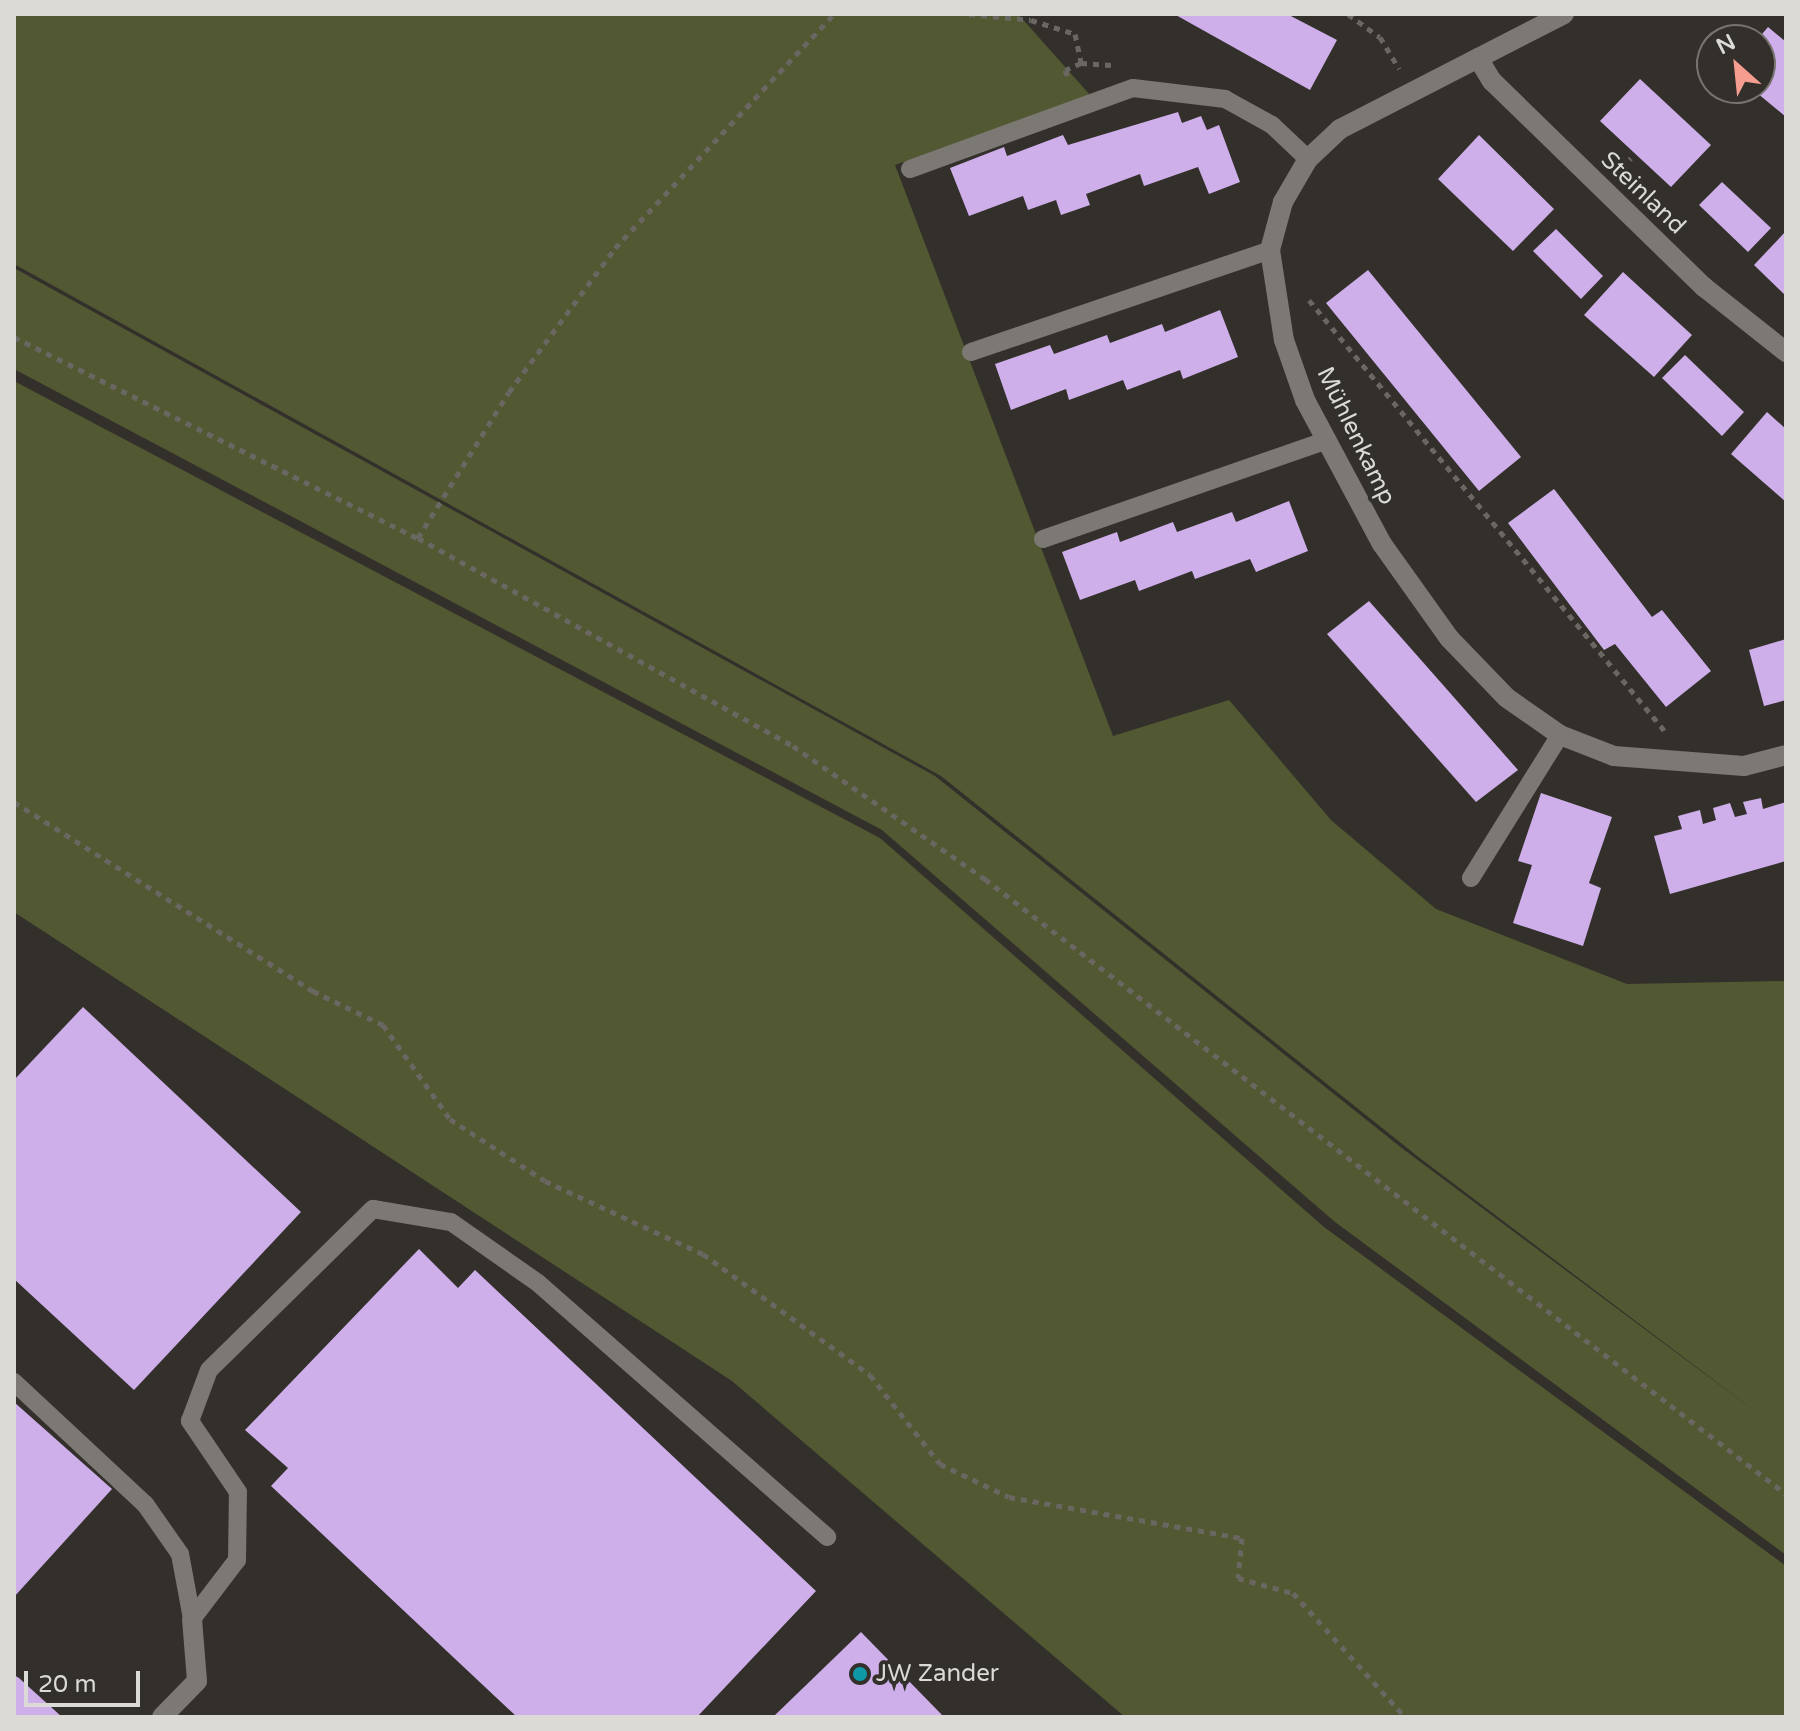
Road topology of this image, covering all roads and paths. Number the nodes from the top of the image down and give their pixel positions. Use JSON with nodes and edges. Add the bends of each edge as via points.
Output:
{"nodes":[{"id":1,"x":834,"y":14,"type":"edge"},
{"id":2,"x":969,"y":14,"type":"edge"},
{"id":3,"x":1348,"y":14,"type":"edge"},
{"id":4,"x":1564,"y":14,"type":"edge"},
{"id":5,"x":1478,"y":58,"type":"junction"},
{"id":6,"x":1409,"y":91,"type":"junction"},
{"id":7,"x":1080,"y":104,"type":"junction"},
{"id":8,"x":1308,"y":159,"type":"junction"},
{"id":9,"x":910,"y":169,"type":"dead end"},
{"id":10,"x":1270,"y":250,"type":"junction"},
{"id":11,"x":1273,"y":297,"type":"junction"},
{"id":12,"x":14,"y":337,"type":"edge"},
{"id":13,"x":971,"y":352,"type":"dead end"},
{"id":14,"x":1786,"y":352,"type":"edge"},
{"id":15,"x":1325,"y":441,"type":"junction"},
{"id":16,"x":418,"y":538,"type":"junction"},
{"id":17,"x":1043,"y":539,"type":"dead end"},
{"id":18,"x":1560,"y":735,"type":"junction"},
{"id":19,"x":1672,"y":739,"type":"dead end"},
{"id":20,"x":1786,"y":755,"type":"edge"},
{"id":21,"x":14,"y":802,"type":"edge"},
{"id":22,"x":1471,"y":878,"type":"dead end"},
{"id":23,"x":14,"y":1382,"type":"edge"},
{"id":24,"x":1786,"y":1494,"type":"edge"},
{"id":25,"x":827,"y":1537,"type":"dead end"},
{"id":26,"x":192,"y":1619,"type":"junction"},
{"id":27,"x":162,"y":1717,"type":"edge"},
{"id":28,"x":1405,"y":1717,"type":"edge"}],
"edges":[{"from":1,"to":16,"type":"path","via":[[605,260],[509,392]]},
{"from":2,"to":7,"type":"path","via":[[1031,20],[1075,34],[1081,63],[1065,70]]},
{"from":3,"to":6,"type":"path","via":[[1380,37]]},
{"from":4,"to":5,"type":"street","name":"Mühlenkamp"},
{"from":5,"to":6,"type":"street","name":"Mühlenkamp"},
{"from":5,"to":14,"type":"street","name":"Steinland","via":[[1492,81],[1601,189],[1704,287]]},
{"from":6,"to":8,"type":"street","name":"Mühlenkamp","via":[[1340,129]]},
{"from":7,"to":8,"type":"lane","via":[[1133,88],[1185,89],[1225,99],[1272,125]]},
{"from":7,"to":9,"type":"lane"},
{"from":8,"to":10,"type":"street","name":"Mühlenkamp","via":[[1283,202]]},
{"from":10,"to":11,"type":"street","name":"Mühlenkamp"},
{"from":10,"to":13,"type":"lane"},
{"from":11,"to":15,"type":"street","name":"Mühlenkamp"},
{"from":11,"to":19,"type":"path","via":[[1305,295]]},
{"from":12,"to":16,"type":"path"},
{"from":15,"to":17,"type":"lane"},
{"from":15,"to":18,"type":"street","name":"Mühlenkamp","via":[[1382,544],[1449,638],[1507,698]]},
{"from":16,"to":24,"type":"path","via":[[715,700],[891,812]]},
{"from":18,"to":20,"type":"street","name":"Mühlenkamp","via":[[1614,756],[1687,766],[1744,766]]},
{"from":18,"to":22,"type":"lane"},
{"from":21,"to":28,"type":"path","via":[[313,991],[383,1025],[462,1126],[545,1181],[703,1254],[870,1375],[940,1464],[1009,1497],[1242,1538],[1238,1578],[1293,1593]]},
{"from":23,"to":26,"type":"lane","via":[[145,1504],[180,1554]]},
{"from":25,"to":26,"type":"lane","via":[[538,1283],[451,1222],[373,1209],[209,1370],[190,1421],[238,1492],[237,1560]]},
{"from":26,"to":27,"type":"street","via":[[197,1681]]}]}
